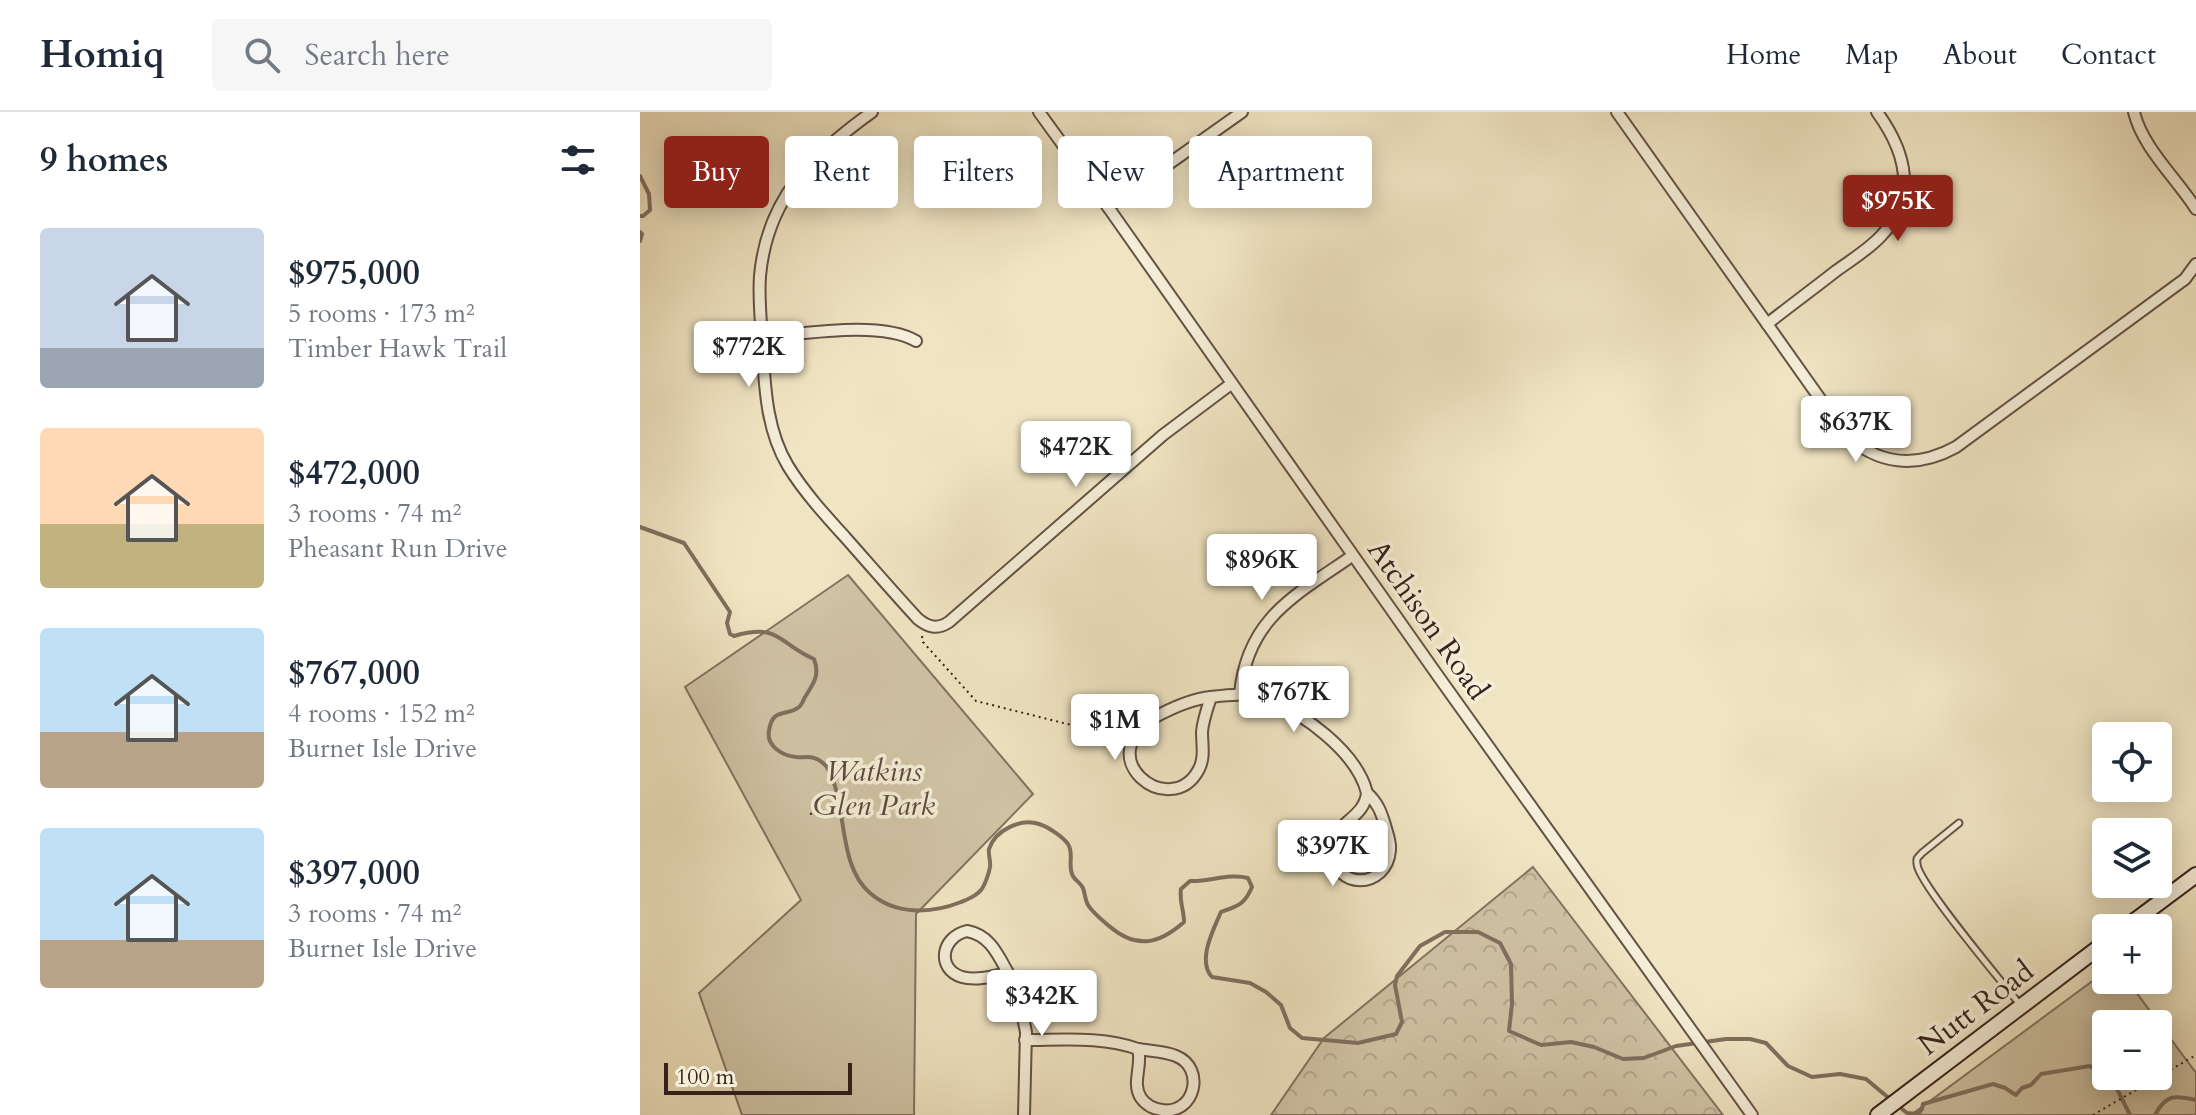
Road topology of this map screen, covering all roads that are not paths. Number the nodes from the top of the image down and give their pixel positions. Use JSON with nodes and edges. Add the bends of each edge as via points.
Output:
{"nodes":[{"id":1,"x":872,"y":112,"type":"edge"},
{"id":2,"x":1039,"y":112,"type":"edge"},
{"id":3,"x":1242,"y":112,"type":"edge"},
{"id":4,"x":1617,"y":112,"type":"edge"},
{"id":5,"x":1877,"y":112,"type":"edge"},
{"id":6,"x":2134,"y":112,"type":"edge"},
{"id":7,"x":1058,"y":138,"type":"edge"},
{"id":8,"x":1173,"y":161,"type":"edge"},
{"id":9,"x":1109,"y":208,"type":"edge"},
{"id":10,"x":2196,"y":209,"type":"edge"},
{"id":11,"x":2196,"y":264,"type":"edge"},
{"id":12,"x":1767,"y":324,"type":"junction"},
{"id":13,"x":763,"y":337,"type":"junction"},
{"id":14,"x":916,"y":341,"type":"dead end"},
{"id":15,"x":1231,"y":384,"type":"junction"},
{"id":16,"x":1352,"y":556,"type":"junction"},
{"id":17,"x":1240,"y":694,"type":"junction"},
{"id":18,"x":1211,"y":697,"type":"junction"},
{"id":19,"x":1367,"y":793,"type":"junction"},
{"id":20,"x":1959,"y":823,"type":"dead end"},
{"id":21,"x":2196,"y":875,"type":"edge"},
{"id":22,"x":2144,"y":914,"type":"edge"},
{"id":23,"x":2092,"y":953,"type":"edge"},
{"id":24,"x":1008,"y":973,"type":"junction"},
{"id":25,"x":2021,"y":1007,"type":"junction"},
{"id":26,"x":1025,"y":1040,"type":"junction"},
{"id":27,"x":1138,"y":1049,"type":"junction"},
{"id":28,"x":1024,"y":1115,"type":"edge"},
{"id":29,"x":1752,"y":1115,"type":"edge"},
{"id":30,"x":1878,"y":1115,"type":"edge"}],
"edges":[{"from":1,"to":13,"type":"street","via":[[819,153],[780,207],[760,277]]},
{"from":2,"to":7,"type":"street","name":"Atchison Road"},
{"from":3,"to":8,"type":"street"},
{"from":4,"to":12,"type":"street"},
{"from":5,"to":12,"type":"street","via":[[1903,165],[1903,193],[1892,222],[1870,246]]},
{"from":6,"to":10,"type":"street","via":[[2147,142]]},
{"from":9,"to":15,"type":"street","name":"Atchison Road"},
{"from":11,"to":12,"type":"street","via":[[2185,279],[1985,427],[1947,452],[1916,461],[1872,454],[1845,434]]},
{"from":13,"to":14,"type":"street","via":[[888,330]]},
{"from":13,"to":15,"type":"street","via":[[768,410],[788,466],[918,619],[939,627],[1163,435]]},
{"from":15,"to":16,"type":"street","name":"Atchison Road"},
{"from":16,"to":17,"type":"street","via":[[1268,619],[1251,647]]},
{"from":16,"to":29,"type":"street","name":"Atchison Road"},
{"from":17,"to":18,"type":"street"},
{"from":17,"to":19,"type":"street","via":[[1288,710],[1334,743],[1352,763]]},
{"from":18,"to":18,"type":"street","via":[[1202,762],[1191,780],[1162,789],[1143,780],[1130,750],[1144,723],[1174,707]]},
{"from":19,"to":19,"type":"street","via":[[1362,809],[1332,843],[1335,863],[1355,880],[1381,871],[1390,853],[1379,808]]},
{"from":20,"to":25,"type":"lane","via":[[1917,858],[1917,866]]},
{"from":21,"to":22,"type":"street"},
{"from":23,"to":25,"type":"street","name":"Nutt Road"},
{"from":24,"to":24,"type":"street","via":[[982,936],[967,931],[948,941],[947,965],[958,975]]},
{"from":24,"to":26,"type":"street","via":[[1023,1009]]},
{"from":25,"to":30,"type":"street","name":"Nutt Road"},
{"from":26,"to":27,"type":"street","via":[[1099,1041]]},
{"from":26,"to":28,"type":"street"},
{"from":27,"to":27,"type":"street","via":[[1137,1087],[1143,1101],[1165,1111],[1185,1104],[1194,1077],[1183,1060]]}]}
